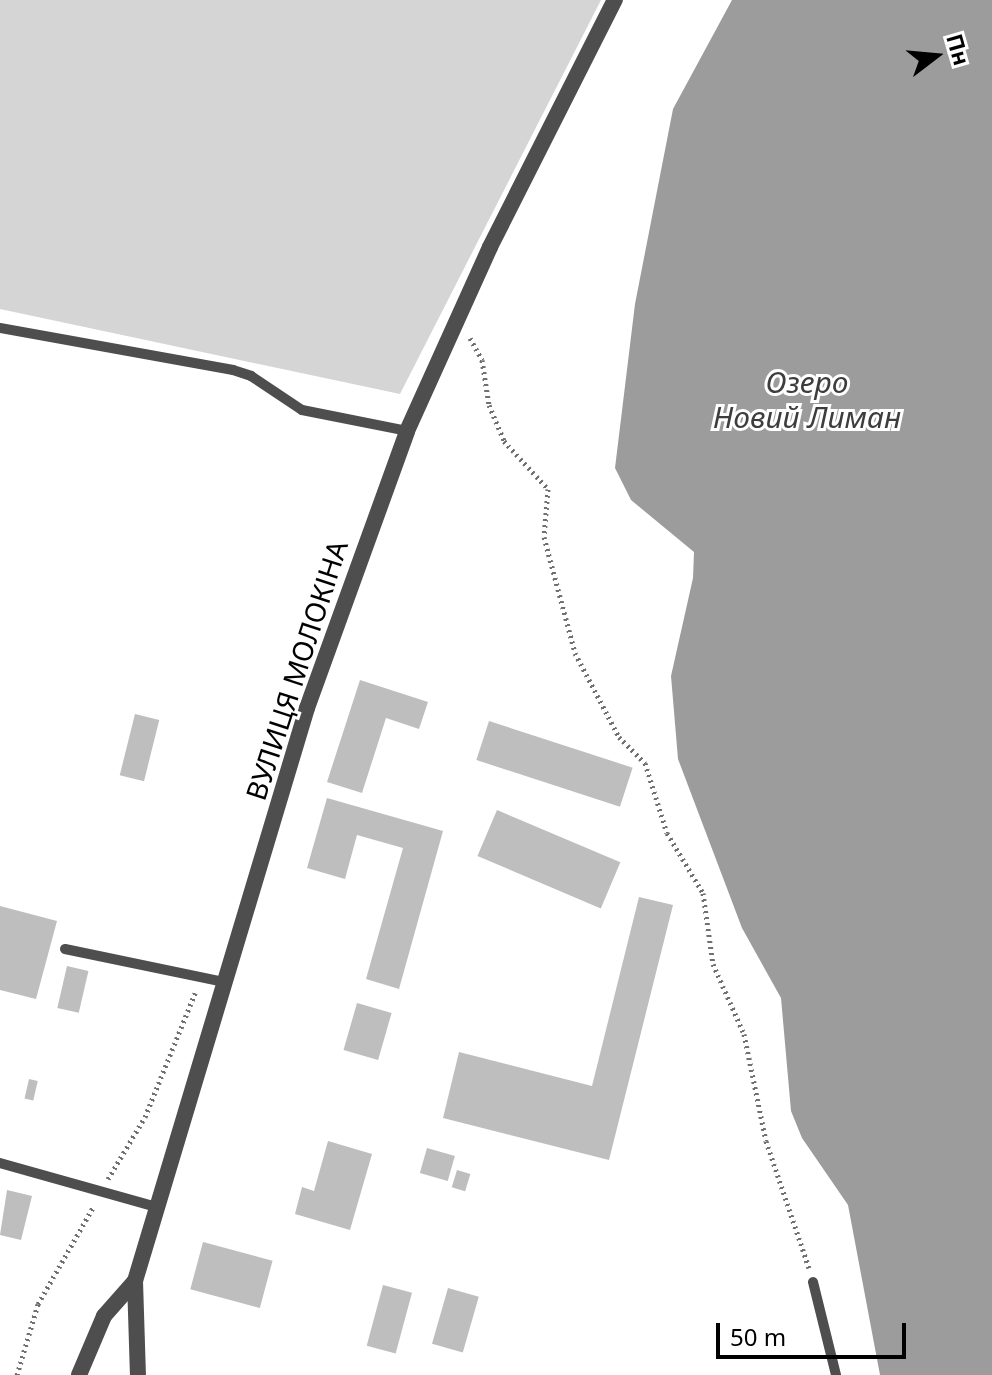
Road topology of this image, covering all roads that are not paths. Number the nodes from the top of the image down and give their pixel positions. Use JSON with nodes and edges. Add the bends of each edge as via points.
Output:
{"nodes":[{"id":1,"x":615,"y":0,"type":"edge"},
{"id":2,"x":0,"y":328,"type":"edge"},
{"id":3,"x":407,"y":431,"type":"junction"},
{"id":4,"x":65,"y":949,"type":"dead end"},
{"id":5,"x":225,"y":982,"type":"junction"},
{"id":6,"x":0,"y":1163,"type":"edge"},
{"id":7,"x":157,"y":1207,"type":"junction"},
{"id":8,"x":135,"y":1281,"type":"junction"},
{"id":9,"x":813,"y":1282,"type":"road end"},
{"id":10,"x":79,"y":1375,"type":"edge"},
{"id":11,"x":138,"y":1375,"type":"edge"},
{"id":12,"x":836,"y":1375,"type":"edge"}],
"edges":[{"from":1,"to":3,"type":"street","name":"ВУЛИЦЯ МОЛОКІНА","via":[[452,326]]},
{"from":2,"to":3,"type":"lane","via":[[233,370],[302,410]]},
{"from":3,"to":5,"type":"street","name":"ВУЛИЦЯ МОЛОКІНА","via":[[326,651]]},
{"from":4,"to":5,"type":"lane"},
{"from":5,"to":7,"type":"street","name":"ВУЛИЦЯ МОЛОКІНА"},
{"from":6,"to":7,"type":"lane"},
{"from":7,"to":8,"type":"street","name":"ВУЛИЦЯ МОЛОКІНА"},
{"from":8,"to":10,"type":"street","name":"ВУЛИЦЯ МОЛОКІНА","via":[[104,1316]]},
{"from":8,"to":11,"type":"street"},
{"from":9,"to":12,"type":"lane"}]}
